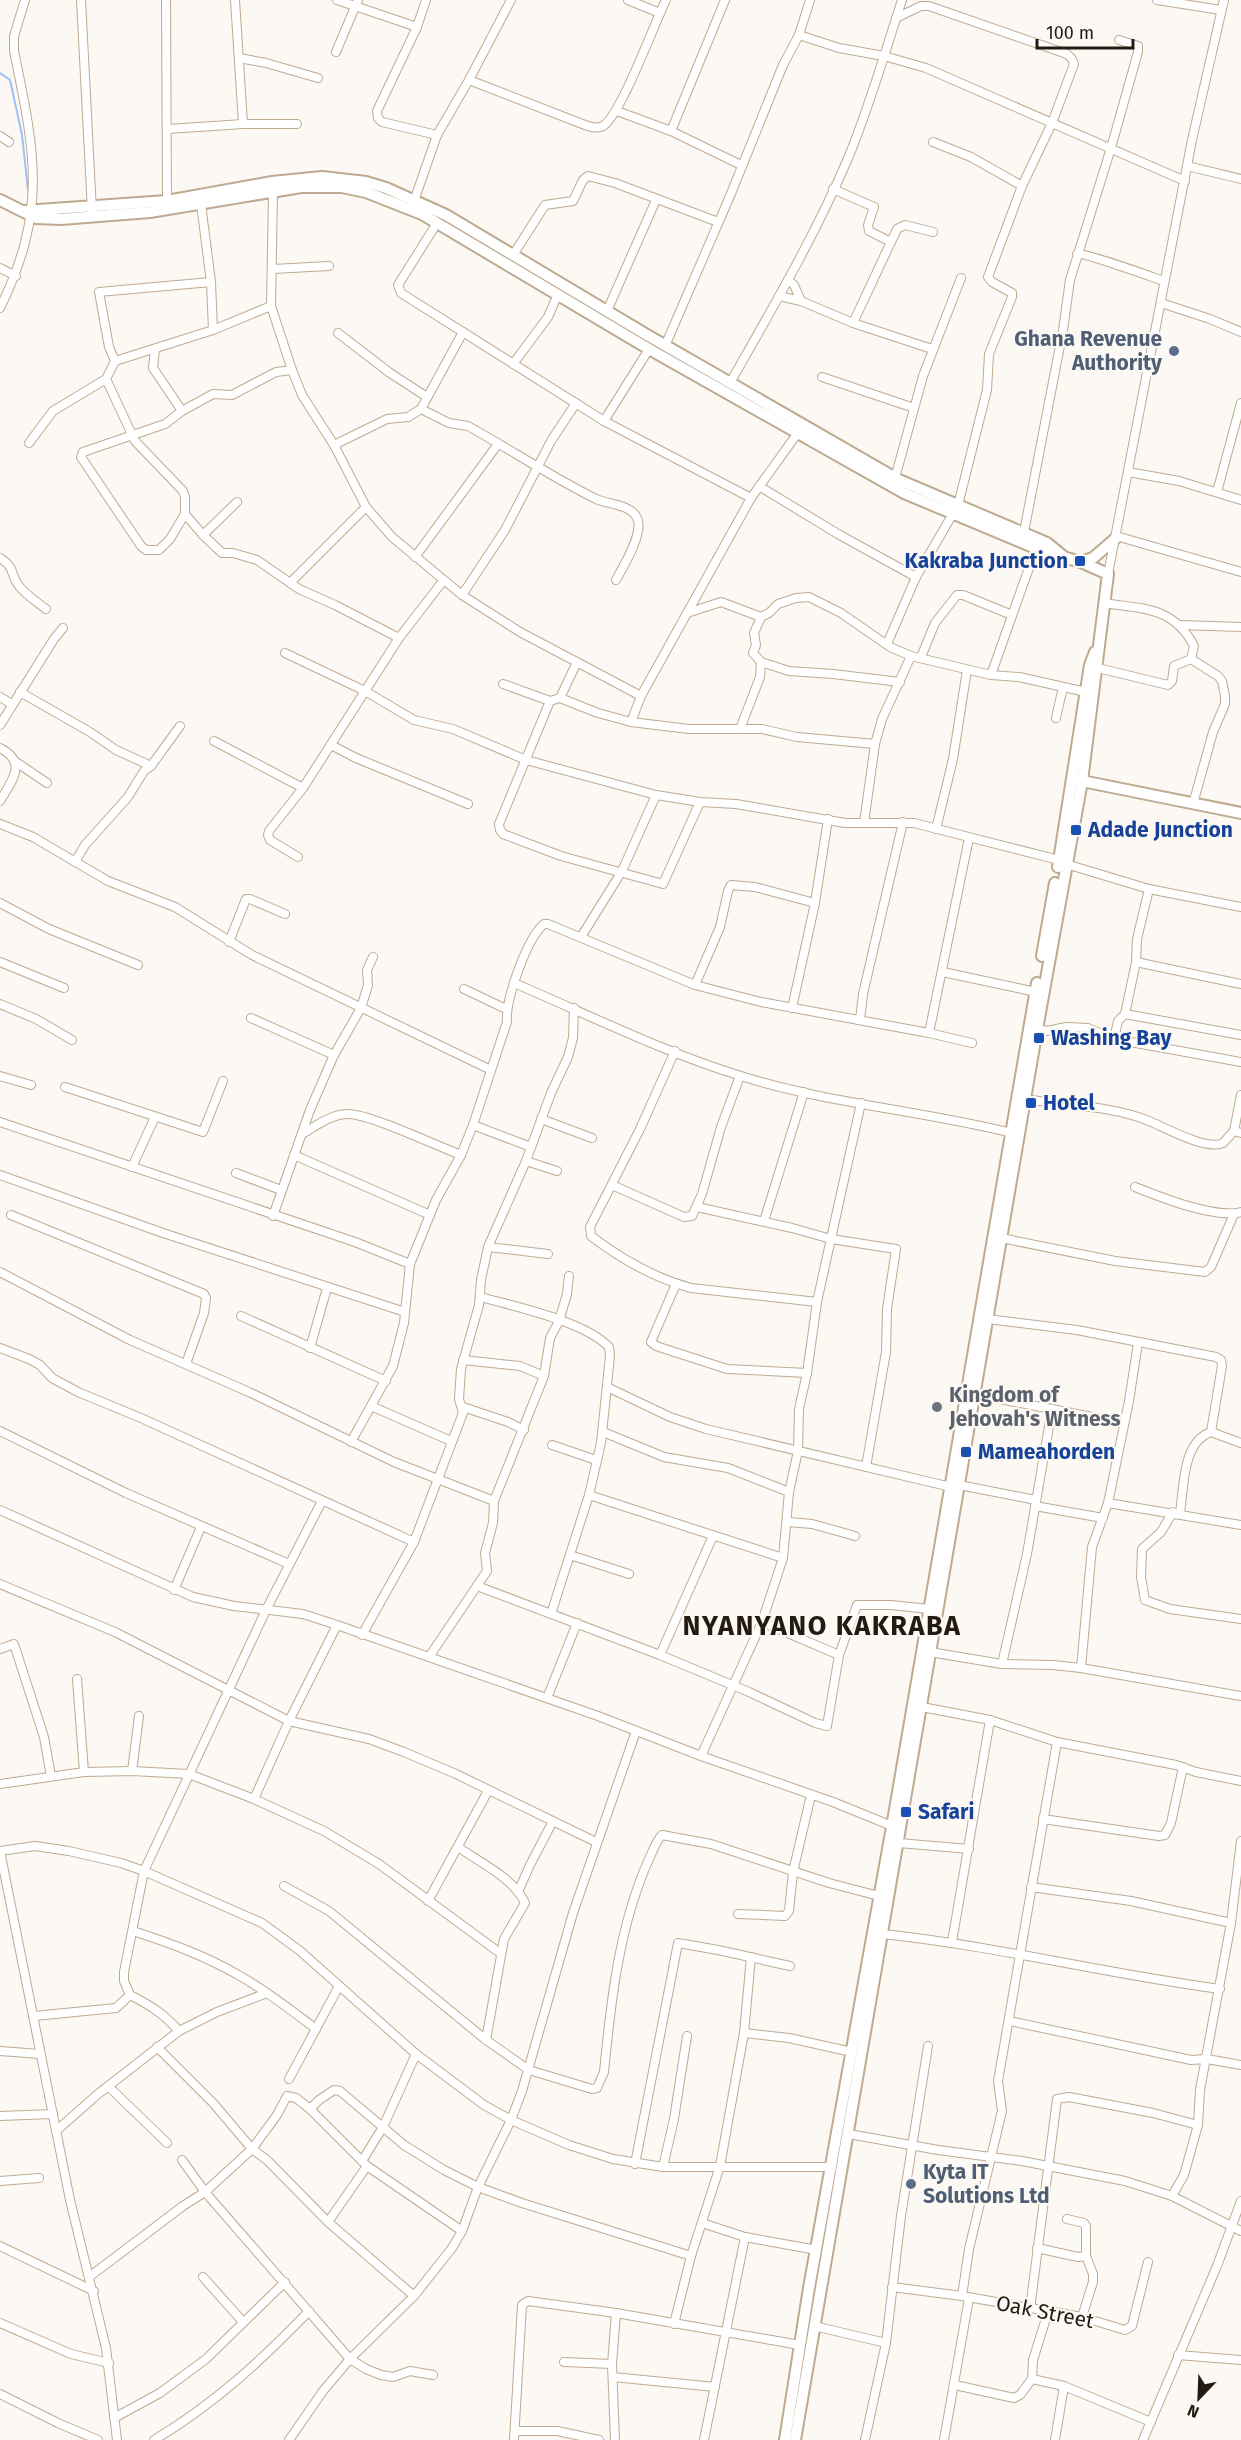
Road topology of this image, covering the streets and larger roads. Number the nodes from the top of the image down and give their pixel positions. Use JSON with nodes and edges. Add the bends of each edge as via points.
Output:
{"nodes":[{"id":1,"x":24,"y":0,"type":"edge"},
{"id":2,"x":81,"y":0,"type":"edge"},
{"id":3,"x":166,"y":0,"type":"edge"},
{"id":4,"x":235,"y":0,"type":"edge"},
{"id":5,"x":337,"y":0,"type":"edge"},
{"id":6,"x":426,"y":0,"type":"edge"},
{"id":7,"x":511,"y":0,"type":"edge"},
{"id":8,"x":628,"y":0,"type":"edge"},
{"id":9,"x":666,"y":0,"type":"edge"},
{"id":10,"x":724,"y":0,"type":"edge"},
{"id":11,"x":810,"y":0,"type":"edge"},
{"id":12,"x":902,"y":0,"type":"edge"},
{"id":13,"x":1157,"y":0,"type":"edge"},
{"id":14,"x":1224,"y":0,"type":"edge"},
{"id":15,"x":357,"y":3,"type":"edge"},
{"id":16,"x":1221,"y":10,"type":"junction"},
{"id":17,"x":660,"y":13,"type":"junction"},
{"id":18,"x":896,"y":18,"type":"junction"},
{"id":19,"x":417,"y":27,"type":"junction"},
{"id":20,"x":800,"y":35,"type":"junction"},
{"id":21,"x":1119,"y":40,"type":"dead end"},
{"id":22,"x":336,"y":52,"type":"dead end"},
{"id":23,"x":884,"y":56,"type":"junction"},
{"id":24,"x":238,"y":58,"type":"junction"},
{"id":25,"x":318,"y":78,"type":"dead end"},
{"id":26,"x":470,"y":80,"type":"junction"},
{"id":27,"x":616,"y":111,"type":"junction"},
{"id":28,"x":1052,"y":123,"type":"junction"},
{"id":29,"x":243,"y":124,"type":"junction"},
{"id":30,"x":297,"y":124,"type":"dead end"},
{"id":31,"x":168,"y":129,"type":"junction"},
{"id":32,"x":671,"y":131,"type":"junction"},
{"id":33,"x":437,"y":135,"type":"junction"},
{"id":34,"x":0,"y":136,"type":"edge"},
{"id":35,"x":9,"y":142,"type":"dead end"},
{"id":36,"x":933,"y":142,"type":"dead end"},
{"id":37,"x":1111,"y":148,"type":"junction"},
{"id":38,"x":741,"y":165,"type":"junction"},
{"id":39,"x":1187,"y":165,"type":"junction"},
{"id":40,"x":1241,"y":180,"type":"edge"},
{"id":41,"x":1185,"y":181,"type":"junction"},
{"id":42,"x":1022,"y":186,"type":"junction"},
{"id":43,"x":833,"y":189,"type":"junction"},
{"id":44,"x":273,"y":192,"type":"junction"},
{"id":45,"x":0,"y":200,"type":"edge"},
{"id":46,"x":656,"y":200,"type":"junction"},
{"id":47,"x":167,"y":201,"type":"junction"},
{"id":48,"x":201,"y":204,"type":"junction"},
{"id":49,"x":413,"y":204,"type":"junction"},
{"id":50,"x":29,"y":212,"type":"junction"},
{"id":51,"x":92,"y":212,"type":"junction"},
{"id":52,"x":437,"y":222,"type":"junction"},
{"id":53,"x":718,"y":222,"type":"junction"},
{"id":54,"x":933,"y":232,"type":"dead end"},
{"id":55,"x":891,"y":242,"type":"junction"},
{"id":56,"x":1077,"y":254,"type":"junction"},
{"id":57,"x":513,"y":255,"type":"junction"},
{"id":58,"x":329,"y":266,"type":"dead end"},
{"id":59,"x":0,"y":268,"type":"edge"},
{"id":60,"x":273,"y":269,"type":"junction"},
{"id":61,"x":16,"y":276,"type":"junction"},
{"id":62,"x":961,"y":278,"type":"dead end"},
{"id":63,"x":788,"y":280,"type":"junction"},
{"id":64,"x":1164,"y":281,"type":"junction"},
{"id":65,"x":211,"y":282,"type":"junction"},
{"id":66,"x":558,"y":294,"type":"junction"},
{"id":67,"x":779,"y":296,"type":"junction"},
{"id":68,"x":801,"y":301,"type":"junction"},
{"id":69,"x":1161,"y":303,"type":"junction"},
{"id":70,"x":271,"y":306,"type":"junction"},
{"id":71,"x":0,"y":308,"type":"edge"},
{"id":72,"x":607,"y":311,"type":"junction"},
{"id":73,"x":853,"y":323,"type":"junction"},
{"id":74,"x":213,"y":330,"type":"junction"},
{"id":75,"x":463,"y":332,"type":"junction"},
{"id":76,"x":1241,"y":332,"type":"edge"},
{"id":77,"x":338,"y":333,"type":"dead end"},
{"id":78,"x":665,"y":346,"type":"junction"},
{"id":79,"x":155,"y":349,"type":"junction"},
{"id":80,"x":649,"y":349,"type":"junction"},
{"id":81,"x":932,"y":349,"type":"junction"},
{"id":82,"x":115,"y":361,"type":"junction"},
{"id":83,"x":513,"y":364,"type":"junction"},
{"id":84,"x":292,"y":370,"type":"junction"},
{"id":85,"x":822,"y":377,"type":"dead end"},
{"id":86,"x":106,"y":379,"type":"junction"},
{"id":87,"x":730,"y":383,"type":"junction"},
{"id":88,"x":427,"y":397,"type":"junction"},
{"id":89,"x":1241,"y":403,"type":"edge"},
{"id":90,"x":576,"y":404,"type":"junction"},
{"id":91,"x":914,"y":408,"type":"junction"},
{"id":92,"x":421,"y":409,"type":"junction"},
{"id":93,"x":182,"y":411,"type":"junction"},
{"id":94,"x":604,"y":422,"type":"junction"},
{"id":95,"x":797,"y":434,"type":"junction"},
{"id":96,"x":133,"y":436,"type":"junction"},
{"id":97,"x":29,"y":443,"type":"dead end"},
{"id":98,"x":334,"y":444,"type":"junction"},
{"id":99,"x":498,"y":444,"type":"junction"},
{"id":100,"x":537,"y":467,"type":"junction"},
{"id":101,"x":1128,"y":472,"type":"junction"},
{"id":102,"x":896,"y":478,"type":"junction"},
{"id":103,"x":759,"y":486,"type":"junction"},
{"id":104,"x":1217,"y":492,"type":"junction"},
{"id":105,"x":751,"y":498,"type":"junction"},
{"id":106,"x":1241,"y":500,"type":"edge"},
{"id":107,"x":237,"y":502,"type":"dead end"},
{"id":108,"x":366,"y":507,"type":"junction"},
{"id":109,"x":956,"y":510,"type":"junction"},
{"id":110,"x":185,"y":514,"type":"junction"},
{"id":111,"x":1024,"y":532,"type":"junction"},
{"id":112,"x":203,"y":535,"type":"junction"},
{"id":113,"x":1115,"y":538,"type":"junction"},
{"id":114,"x":1036,"y":548,"type":"junction"},
{"id":115,"x":415,"y":557,"type":"junction"},
{"id":116,"x":1064,"y":557,"type":"junction"},
{"id":117,"x":0,"y":558,"type":"edge"},
{"id":118,"x":1081,"y":562,"type":"junction"},
{"id":119,"x":1241,"y":572,"type":"edge"},
{"id":120,"x":1108,"y":574,"type":"junction"},
{"id":121,"x":916,"y":577,"type":"junction"},
{"id":122,"x":616,"y":580,"type":"dead end"},
{"id":123,"x":443,"y":581,"type":"junction"},
{"id":124,"x":290,"y":583,"type":"junction"},
{"id":125,"x":462,"y":595,"type":"junction"},
{"id":126,"x":1104,"y":603,"type":"junction"},
{"id":127,"x":46,"y":609,"type":"dead end"},
{"id":128,"x":687,"y":613,"type":"junction"},
{"id":129,"x":1012,"y":615,"type":"junction"},
{"id":130,"x":761,"y":617,"type":"junction"},
{"id":131,"x":1180,"y":625,"type":"junction"},
{"id":132,"x":1241,"y":627,"type":"edge"},
{"id":133,"x":63,"y":628,"type":"dead end"},
{"id":134,"x":399,"y":638,"type":"junction"},
{"id":135,"x":887,"y":644,"type":"junction"},
{"id":136,"x":1097,"y":648,"type":"junction"},
{"id":137,"x":285,"y":652,"type":"dead end"},
{"id":138,"x":912,"y":657,"type":"junction"},
{"id":139,"x":921,"y":657,"type":"junction"},
{"id":140,"x":1191,"y":658,"type":"junction"},
{"id":141,"x":577,"y":662,"type":"junction"},
{"id":142,"x":761,"y":662,"type":"junction"},
{"id":143,"x":1098,"y":668,"type":"junction"},
{"id":144,"x":967,"y":670,"type":"junction"},
{"id":145,"x":991,"y":675,"type":"junction"},
{"id":146,"x":900,"y":682,"type":"junction"},
{"id":147,"x":503,"y":684,"type":"dead end"},
{"id":148,"x":1062,"y":687,"type":"junction"},
{"id":149,"x":20,"y":692,"type":"junction"},
{"id":150,"x":365,"y":692,"type":"junction"},
{"id":151,"x":1086,"y":692,"type":"junction"},
{"id":152,"x":641,"y":696,"type":"junction"},
{"id":153,"x":0,"y":697,"type":"edge"},
{"id":154,"x":560,"y":698,"type":"junction"},
{"id":155,"x":550,"y":701,"type":"junction"},
{"id":156,"x":12,"y":704,"type":"junction"},
{"id":157,"x":1056,"y":718,"type":"dead end"},
{"id":158,"x":631,"y":722,"type":"junction"},
{"id":159,"x":0,"y":725,"type":"edge"},
{"id":160,"x":180,"y":726,"type":"dead end"},
{"id":161,"x":740,"y":729,"type":"junction"},
{"id":162,"x":214,"y":741,"type":"dead end"},
{"id":163,"x":875,"y":744,"type":"junction"},
{"id":164,"x":331,"y":745,"type":"junction"},
{"id":165,"x":0,"y":748,"type":"edge"},
{"id":166,"x":526,"y":760,"type":"junction"},
{"id":167,"x":16,"y":762,"type":"junction"},
{"id":168,"x":151,"y":766,"type":"junction"},
{"id":169,"x":1077,"y":780,"type":"junction"},
{"id":170,"x":47,"y":783,"type":"dead end"},
{"id":171,"x":303,"y":788,"type":"junction"},
{"id":172,"x":656,"y":795,"type":"junction"},
{"id":173,"x":0,"y":801,"type":"edge"},
{"id":174,"x":700,"y":802,"type":"junction"},
{"id":175,"x":468,"y":804,"type":"dead end"},
{"id":176,"x":1193,"y":804,"type":"junction"},
{"id":177,"x":1241,"y":813,"type":"edge"},
{"id":178,"x":828,"y":819,"type":"junction"},
{"id":179,"x":903,"y":822,"type":"junction"},
{"id":180,"x":864,"y":823,"type":"junction"},
{"id":181,"x":0,"y":824,"type":"edge"},
{"id":182,"x":936,"y":829,"type":"junction"},
{"id":183,"x":969,"y":838,"type":"junction"},
{"id":184,"x":298,"y":857,"type":"dead end"},
{"id":185,"x":75,"y":862,"type":"junction"},
{"id":186,"x":1062,"y":862,"type":"junction"},
{"id":187,"x":622,"y":871,"type":"junction"},
{"id":188,"x":1149,"y":889,"type":"junction"},
{"id":189,"x":0,"y":903,"type":"edge"},
{"id":190,"x":815,"y":903,"type":"junction"},
{"id":191,"x":1241,"y":906,"type":"edge"},
{"id":192,"x":285,"y":914,"type":"dead end"},
{"id":193,"x":581,"y":937,"type":"junction"},
{"id":194,"x":229,"y":942,"type":"junction"},
{"id":195,"x":373,"y":957,"type":"dead end"},
{"id":196,"x":0,"y":962,"type":"edge"},
{"id":197,"x":1136,"y":962,"type":"junction"},
{"id":198,"x":138,"y":965,"type":"dead end"},
{"id":199,"x":943,"y":972,"type":"junction"},
{"id":200,"x":514,"y":983,"type":"junction"},
{"id":201,"x":1241,"y":984,"type":"edge"},
{"id":202,"x":695,"y":985,"type":"junction"},
{"id":203,"x":64,"y":988,"type":"dead end"},
{"id":204,"x":464,"y":989,"type":"dead end"},
{"id":205,"x":1036,"y":992,"type":"junction"},
{"id":206,"x":0,"y":1004,"type":"edge"},
{"id":207,"x":361,"y":1008,"type":"junction"},
{"id":208,"x":574,"y":1008,"type":"junction"},
{"id":209,"x":792,"y":1008,"type":"junction"},
{"id":210,"x":506,"y":1009,"type":"junction"},
{"id":211,"x":1125,"y":1014,"type":"junction"},
{"id":212,"x":251,"y":1018,"type":"dead end"},
{"id":213,"x":860,"y":1020,"type":"junction"},
{"id":214,"x":1036,"y":1029,"type":"junction"},
{"id":215,"x":929,"y":1033,"type":"junction"},
{"id":216,"x":1241,"y":1035,"type":"edge"},
{"id":217,"x":1114,"y":1039,"type":"junction"},
{"id":218,"x":72,"y":1041,"type":"dead end"},
{"id":219,"x":972,"y":1043,"type":"dead end"},
{"id":220,"x":675,"y":1051,"type":"junction"},
{"id":221,"x":334,"y":1055,"type":"junction"},
{"id":222,"x":1241,"y":1062,"type":"edge"},
{"id":223,"x":490,"y":1070,"type":"junction"},
{"id":224,"x":0,"y":1076,"type":"edge"},
{"id":225,"x":740,"y":1076,"type":"junction"},
{"id":226,"x":223,"y":1081,"type":"dead end"},
{"id":227,"x":31,"y":1085,"type":"dead end"},
{"id":228,"x":65,"y":1087,"type":"dead end"},
{"id":229,"x":804,"y":1092,"type":"junction"},
{"id":230,"x":1241,"y":1095,"type":"edge"},
{"id":231,"x":1025,"y":1099,"type":"junction"},
{"id":232,"x":861,"y":1103,"type":"junction"},
{"id":233,"x":155,"y":1117,"type":"junction"},
{"id":234,"x":541,"y":1119,"type":"junction"},
{"id":235,"x":0,"y":1122,"type":"edge"},
{"id":236,"x":473,"y":1125,"type":"junction"},
{"id":237,"x":1237,"y":1132,"type":"edge"},
{"id":238,"x":302,"y":1134,"type":"junction"},
{"id":239,"x":1014,"y":1134,"type":"junction"},
{"id":240,"x":592,"y":1138,"type":"dead end"},
{"id":241,"x":531,"y":1147,"type":"junction"},
{"id":242,"x":294,"y":1155,"type":"junction"},
{"id":243,"x":460,"y":1155,"type":"junction"},
{"id":244,"x":526,"y":1161,"type":"junction"},
{"id":245,"x":132,"y":1167,"type":"junction"},
{"id":246,"x":557,"y":1171,"type":"dead end"},
{"id":247,"x":236,"y":1173,"type":"dead end"},
{"id":248,"x":0,"y":1175,"type":"edge"},
{"id":249,"x":612,"y":1185,"type":"junction"},
{"id":250,"x":1135,"y":1187,"type":"dead end"},
{"id":251,"x":281,"y":1190,"type":"junction"},
{"id":252,"x":697,"y":1207,"type":"junction"},
{"id":253,"x":1238,"y":1213,"type":"edge"},
{"id":254,"x":11,"y":1215,"type":"dead end"},
{"id":255,"x":430,"y":1215,"type":"junction"},
{"id":256,"x":273,"y":1216,"type":"junction"},
{"id":257,"x":764,"y":1221,"type":"junction"},
{"id":258,"x":1001,"y":1238,"type":"junction"},
{"id":259,"x":831,"y":1239,"type":"junction"},
{"id":260,"x":489,"y":1247,"type":"junction"},
{"id":261,"x":548,"y":1254,"type":"dead end"},
{"id":262,"x":410,"y":1264,"type":"junction"},
{"id":263,"x":0,"y":1272,"type":"edge"},
{"id":264,"x":568,"y":1275,"type":"dead end"},
{"id":265,"x":676,"y":1284,"type":"junction"},
{"id":266,"x":327,"y":1288,"type":"junction"},
{"id":267,"x":481,"y":1297,"type":"junction"},
{"id":268,"x":817,"y":1302,"type":"junction"},
{"id":269,"x":405,"y":1312,"type":"junction"},
{"id":270,"x":241,"y":1316,"type":"dead end"},
{"id":271,"x":987,"y":1319,"type":"junction"},
{"id":272,"x":559,"y":1321,"type":"junction"},
{"id":273,"x":1138,"y":1343,"type":"junction"},
{"id":274,"x":0,"y":1348,"type":"edge"},
{"id":275,"x":310,"y":1348,"type":"junction"},
{"id":276,"x":463,"y":1360,"type":"junction"},
{"id":277,"x":186,"y":1364,"type":"junction"},
{"id":278,"x":807,"y":1373,"type":"junction"},
{"id":279,"x":544,"y":1376,"type":"junction"},
{"id":280,"x":386,"y":1381,"type":"junction"},
{"id":281,"x":607,"y":1387,"type":"junction"},
{"id":282,"x":974,"y":1394,"type":"junction"},
{"id":283,"x":371,"y":1406,"type":"junction"},
{"id":284,"x":463,"y":1407,"type":"junction"},
{"id":285,"x":1052,"y":1409,"type":"junction"},
{"id":286,"x":1123,"y":1423,"type":"junction"},
{"id":287,"x":524,"y":1430,"type":"junction"},
{"id":288,"x":0,"y":1431,"type":"edge"},
{"id":289,"x":603,"y":1432,"type":"junction"},
{"id":290,"x":1211,"y":1432,"type":"junction"},
{"id":291,"x":452,"y":1441,"type":"junction"},
{"id":292,"x":351,"y":1442,"type":"junction"},
{"id":293,"x":1241,"y":1443,"type":"edge"},
{"id":294,"x":552,"y":1445,"type":"dead end"},
{"id":295,"x":798,"y":1451,"type":"junction"},
{"id":296,"x":596,"y":1460,"type":"junction"},
{"id":297,"x":866,"y":1467,"type":"junction"},
{"id":298,"x":439,"y":1479,"type":"junction"},
{"id":299,"x":955,"y":1486,"type":"junction"},
{"id":300,"x":789,"y":1492,"type":"junction"},
{"id":301,"x":589,"y":1495,"type":"junction"},
{"id":302,"x":322,"y":1501,"type":"junction"},
{"id":303,"x":494,"y":1501,"type":"junction"},
{"id":304,"x":1035,"y":1503,"type":"junction"},
{"id":305,"x":1108,"y":1503,"type":"junction"},
{"id":306,"x":0,"y":1510,"type":"edge"},
{"id":307,"x":1177,"y":1513,"type":"junction"},
{"id":308,"x":1103,"y":1518,"type":"junction"},
{"id":309,"x":788,"y":1522,"type":"junction"},
{"id":310,"x":1241,"y":1525,"type":"edge"},
{"id":311,"x":201,"y":1527,"type":"junction"},
{"id":312,"x":713,"y":1536,"type":"junction"},
{"id":313,"x":855,"y":1536,"type":"dead end"},
{"id":314,"x":414,"y":1542,"type":"junction"},
{"id":315,"x":570,"y":1555,"type":"junction"},
{"id":316,"x":783,"y":1558,"type":"junction"},
{"id":317,"x":289,"y":1564,"type":"junction"},
{"id":318,"x":629,"y":1574,"type":"dead end"},
{"id":319,"x":0,"y":1584,"type":"edge"},
{"id":320,"x":477,"y":1586,"type":"junction"},
{"id":321,"x":174,"y":1590,"type":"junction"},
{"id":322,"x":929,"y":1609,"type":"junction"},
{"id":323,"x":266,"y":1610,"type":"junction"},
{"id":324,"x":551,"y":1614,"type":"junction"},
{"id":325,"x":1241,"y":1619,"type":"edge"},
{"id":326,"x":762,"y":1622,"type":"junction"},
{"id":327,"x":577,"y":1623,"type":"junction"},
{"id":328,"x":338,"y":1625,"type":"junction"},
{"id":329,"x":362,"y":1635,"type":"junction"},
{"id":330,"x":0,"y":1649,"type":"edge"},
{"id":331,"x":930,"y":1652,"type":"junction"},
{"id":332,"x":660,"y":1655,"type":"junction"},
{"id":333,"x":839,"y":1655,"type":"junction"},
{"id":334,"x":429,"y":1657,"type":"junction"},
{"id":335,"x":1002,"y":1664,"type":"junction"},
{"id":336,"x":1081,"y":1668,"type":"junction"},
{"id":337,"x":77,"y":1679,"type":"dead end"},
{"id":338,"x":734,"y":1687,"type":"junction"},
{"id":339,"x":228,"y":1690,"type":"junction"},
{"id":340,"x":1241,"y":1696,"type":"edge"},
{"id":341,"x":547,"y":1698,"type":"junction"},
{"id":342,"x":922,"y":1707,"type":"junction"},
{"id":343,"x":139,"y":1716,"type":"dead end"},
{"id":344,"x":990,"y":1720,"type":"junction"},
{"id":345,"x":289,"y":1721,"type":"junction"},
{"id":346,"x":636,"y":1731,"type":"junction"},
{"id":347,"x":1057,"y":1742,"type":"junction"},
{"id":348,"x":701,"y":1756,"type":"junction"},
{"id":349,"x":1183,"y":1767,"type":"junction"},
{"id":350,"x":132,"y":1771,"type":"junction"},
{"id":351,"x":84,"y":1772,"type":"junction"},
{"id":352,"x":189,"y":1774,"type":"junction"},
{"id":353,"x":51,"y":1776,"type":"junction"},
{"id":354,"x":1241,"y":1781,"type":"edge"},
{"id":355,"x":0,"y":1784,"type":"edge"},
{"id":356,"x":488,"y":1791,"type":"junction"},
{"id":357,"x":811,"y":1795,"type":"junction"},
{"id":358,"x":254,"y":1799,"type":"junction"},
{"id":359,"x":1043,"y":1819,"type":"junction"},
{"id":360,"x":552,"y":1823,"type":"junction"},
{"id":361,"x":897,"y":1828,"type":"junction"},
{"id":362,"x":1241,"y":1841,"type":"edge"},
{"id":363,"x":596,"y":1842,"type":"junction"},
{"id":364,"x":899,"y":1843,"type":"junction"},
{"id":365,"x":458,"y":1847,"type":"junction"},
{"id":366,"x":969,"y":1849,"type":"junction"},
{"id":367,"x":0,"y":1851,"type":"edge"},
{"id":368,"x":1241,"y":1854,"type":"edge"},
{"id":369,"x":144,"y":1871,"type":"junction"},
{"id":370,"x":793,"y":1872,"type":"junction"},
{"id":371,"x":284,"y":1886,"type":"dead end"},
{"id":372,"x":1031,"y":1887,"type":"junction"},
{"id":373,"x":518,"y":1892,"type":"junction"},
{"id":374,"x":879,"y":1896,"type":"junction"},
{"id":375,"x":428,"y":1901,"type":"junction"},
{"id":376,"x":738,"y":1914,"type":"dead end"},
{"id":377,"x":1231,"y":1923,"type":"junction"},
{"id":378,"x":133,"y":1931,"type":"junction"},
{"id":379,"x":883,"y":1934,"type":"junction"},
{"id":380,"x":952,"y":1942,"type":"junction"},
{"id":381,"x":500,"y":1953,"type":"junction"},
{"id":382,"x":1019,"y":1953,"type":"junction"},
{"id":383,"x":751,"y":1957,"type":"junction"},
{"id":384,"x":790,"y":1966,"type":"dead end"},
{"id":385,"x":339,"y":1986,"type":"junction"},
{"id":386,"x":1220,"y":1989,"type":"junction"},
{"id":387,"x":267,"y":1993,"type":"junction"},
{"id":388,"x":130,"y":1995,"type":"junction"},
{"id":389,"x":34,"y":2016,"type":"junction"},
{"id":390,"x":1010,"y":2021,"type":"junction"},
{"id":391,"x":316,"y":2029,"type":"junction"},
{"id":392,"x":179,"y":2031,"type":"junction"},
{"id":393,"x":744,"y":2033,"type":"junction"},
{"id":394,"x":687,"y":2036,"type":"dead end"},
{"id":395,"x":486,"y":2040,"type":"junction"},
{"id":396,"x":928,"y":2046,"type":"dead end"},
{"id":397,"x":157,"y":2047,"type":"junction"},
{"id":398,"x":0,"y":2051,"type":"edge"},
{"id":399,"x":852,"y":2052,"type":"junction"},
{"id":400,"x":40,"y":2054,"type":"junction"},
{"id":401,"x":416,"y":2054,"type":"junction"},
{"id":402,"x":1208,"y":2059,"type":"junction"},
{"id":403,"x":1241,"y":2065,"type":"edge"},
{"id":404,"x":529,"y":2070,"type":"junction"},
{"id":405,"x":289,"y":2079,"type":"dead end"},
{"id":406,"x":109,"y":2087,"type":"junction"},
{"id":407,"x":310,"y":2109,"type":"junction"},
{"id":408,"x":53,"y":2114,"type":"junction"},
{"id":409,"x":0,"y":2116,"type":"edge"},
{"id":410,"x":512,"y":2120,"type":"junction"},
{"id":411,"x":1198,"y":2125,"type":"junction"},
{"id":412,"x":383,"y":2127,"type":"junction"},
{"id":413,"x":56,"y":2131,"type":"junction"},
{"id":414,"x":849,"y":2134,"type":"junction"},
{"id":415,"x":167,"y":2143,"type":"dead end"},
{"id":416,"x":912,"y":2146,"type":"junction"},
{"id":417,"x":252,"y":2148,"type":"junction"},
{"id":418,"x":992,"y":2156,"type":"junction"},
{"id":419,"x":182,"y":2160,"type":"dead end"},
{"id":420,"x":635,"y":2163,"type":"junction"},
{"id":421,"x":364,"y":2164,"type":"junction"},
{"id":422,"x":720,"y":2166,"type":"junction"},
{"id":423,"x":1049,"y":2166,"type":"junction"},
{"id":424,"x":663,"y":2167,"type":"junction"},
{"id":425,"x":832,"y":2167,"type":"junction"},
{"id":426,"x":39,"y":2178,"type":"dead end"},
{"id":427,"x":0,"y":2181,"type":"edge"},
{"id":428,"x":478,"y":2187,"type":"junction"},
{"id":429,"x":205,"y":2192,"type":"junction"},
{"id":430,"x":1172,"y":2196,"type":"junction"},
{"id":431,"x":1241,"y":2201,"type":"edge"},
{"id":432,"x":1067,"y":2219,"type":"dead end"},
{"id":433,"x":328,"y":2222,"type":"junction"},
{"id":434,"x":702,"y":2223,"type":"junction"},
{"id":435,"x":1232,"y":2228,"type":"junction"},
{"id":436,"x":462,"y":2231,"type":"junction"},
{"id":437,"x":1241,"y":2231,"type":"edge"},
{"id":438,"x":745,"y":2237,"type":"junction"},
{"id":439,"x":0,"y":2246,"type":"edge"},
{"id":440,"x":1037,"y":2248,"type":"junction"},
{"id":441,"x":817,"y":2250,"type":"junction"},
{"id":442,"x":691,"y":2256,"type":"junction"},
{"id":443,"x":1086,"y":2256,"type":"junction"},
{"id":444,"x":1148,"y":2262,"type":"dead end"},
{"id":445,"x":89,"y":2277,"type":"junction"},
{"id":446,"x":203,"y":2277,"type":"dead end"},
{"id":447,"x":285,"y":2282,"type":"junction"},
{"id":448,"x":892,"y":2287,"type":"junction"},
{"id":449,"x":814,"y":2289,"type":"junction"},
{"id":450,"x":94,"y":2291,"type":"junction"},
{"id":451,"x":414,"y":2296,"type":"junction"},
{"id":452,"x":966,"y":2297,"type":"junction"},
{"id":453,"x":1030,"y":2309,"type":"junction"},
{"id":454,"x":309,"y":2311,"type":"junction"},
{"id":455,"x":1048,"y":2312,"type":"junction"},
{"id":456,"x":616,"y":2313,"type":"junction"},
{"id":457,"x":1083,"y":2317,"type":"junction"},
{"id":458,"x":243,"y":2322,"type":"junction"},
{"id":459,"x":0,"y":2323,"type":"edge"},
{"id":460,"x":674,"y":2324,"type":"junction"},
{"id":461,"x":814,"y":2326,"type":"junction"},
{"id":462,"x":727,"y":2333,"type":"junction"},
{"id":463,"x":886,"y":2343,"type":"junction"},
{"id":464,"x":800,"y":2345,"type":"junction"},
{"id":465,"x":1178,"y":2355,"type":"junction"},
{"id":466,"x":350,"y":2359,"type":"junction"},
{"id":467,"x":1241,"y":2360,"type":"edge"},
{"id":468,"x":564,"y":2362,"type":"dead end"},
{"id":469,"x":109,"y":2363,"type":"junction"},
{"id":470,"x":612,"y":2364,"type":"junction"},
{"id":471,"x":434,"y":2374,"type":"dead end"},
{"id":472,"x":613,"y":2377,"type":"junction"},
{"id":473,"x":1032,"y":2379,"type":"junction"},
{"id":474,"x":955,"y":2385,"type":"junction"},
{"id":475,"x":715,"y":2386,"type":"junction"},
{"id":476,"x":1064,"y":2386,"type":"junction"},
{"id":477,"x":0,"y":2394,"type":"edge"},
{"id":478,"x":114,"y":2418,"type":"junction"},
{"id":479,"x":1151,"y":2421,"type":"junction"},
{"id":480,"x":514,"y":2436,"type":"edge"},
{"id":481,"x":98,"y":2440,"type":"edge"},
{"id":482,"x":117,"y":2440,"type":"edge"},
{"id":483,"x":154,"y":2440,"type":"edge"},
{"id":484,"x":289,"y":2440,"type":"edge"},
{"id":485,"x":599,"y":2440,"type":"edge"},
{"id":486,"x":615,"y":2440,"type":"edge"},
{"id":487,"x":704,"y":2440,"type":"edge"},
{"id":488,"x":785,"y":2440,"type":"edge"},
{"id":489,"x":795,"y":2440,"type":"edge"},
{"id":490,"x":865,"y":2440,"type":"edge"},
{"id":491,"x":944,"y":2440,"type":"edge"},
{"id":492,"x":1055,"y":2440,"type":"edge"},
{"id":493,"x":1143,"y":2440,"type":"edge"}],
"edges":[{"from":1,"to":50,"type":"street","via":[[14,51],[32,146]]},
{"from":2,"to":51,"type":"street"},
{"from":3,"to":31,"type":"street"},
{"from":4,"to":24,"type":"street"},
{"from":5,"to":15,"type":"street"},
{"from":6,"to":19,"type":"street"},
{"from":7,"to":26,"type":"street"},
{"from":8,"to":17,"type":"street"},
{"from":9,"to":17,"type":"street"},
{"from":10,"to":32,"type":"street"},
{"from":11,"to":20,"type":"street"},
{"from":12,"to":18,"type":"street"},
{"from":13,"to":16,"type":"street"},
{"from":14,"to":16,"type":"street"},
{"from":15,"to":19,"type":"street"},
{"from":15,"to":22,"type":"street"},
{"from":16,"to":39,"type":"street"},
{"from":17,"to":27,"type":"street"},
{"from":18,"to":23,"type":"street"},
{"from":18,"to":28,"type":"street","via":[[929,6],[1067,54],[1074,64]]},
{"from":19,"to":33,"type":"street","via":[[377,111],[378,118]]},
{"from":20,"to":23,"type":"street","via":[[839,48]]},
{"from":20,"to":38,"type":"street"},
{"from":21,"to":37,"type":"street","via":[[1138,49]]},
{"from":23,"to":28,"type":"street","via":[[926,68]]},
{"from":23,"to":43,"type":"street"},
{"from":24,"to":25,"type":"street"},
{"from":24,"to":29,"type":"street"},
{"from":26,"to":27,"type":"street","via":[[592,128],[602,127]]},
{"from":26,"to":33,"type":"street"},
{"from":27,"to":32,"type":"street"},
{"from":28,"to":37,"type":"street"},
{"from":28,"to":42,"type":"street"},
{"from":29,"to":30,"type":"street"},
{"from":29,"to":31,"type":"street"},
{"from":31,"to":47,"type":"street"},
{"from":32,"to":38,"type":"street"},
{"from":33,"to":49,"type":"street"},
{"from":34,"to":35,"type":"street"},
{"from":36,"to":42,"type":"street","via":[[971,157]]},
{"from":37,"to":41,"type":"street"},
{"from":37,"to":56,"type":"street"},
{"from":38,"to":53,"type":"street"},
{"from":39,"to":40,"type":"street"},
{"from":39,"to":41,"type":"street"},
{"from":41,"to":64,"type":"street"},
{"from":42,"to":109,"type":"street","via":[[988,277],[1012,292],[1012,297],[989,354],[987,390]]},
{"from":43,"to":55,"type":"street","via":[[874,207],[869,231]]},
{"from":43,"to":63,"type":"street"},
{"from":44,"to":48,"type":"street"},
{"from":44,"to":49,"type":"street","via":[[311,186],[342,187]]},
{"from":44,"to":60,"type":"street"},
{"from":45,"to":50,"type":"street"},
{"from":46,"to":53,"type":"street"},
{"from":46,"to":57,"type":"street","via":[[588,176],[573,201],[545,205]]},
{"from":46,"to":72,"type":"street"},
{"from":47,"to":49,"type":"street","via":[[322,177],[366,182]]},
{"from":47,"to":51,"type":"street"},
{"from":48,"to":51,"type":"street","via":[[150,212]]},
{"from":48,"to":65,"type":"street"},
{"from":49,"to":52,"type":"street"},
{"from":49,"to":57,"type":"street","via":[[446,215]]},
{"from":50,"to":51,"type":"street","via":[[51,219]]},
{"from":50,"to":61,"type":"street","via":[[28,234]]},
{"from":52,"to":66,"type":"street"},
{"from":52,"to":75,"type":"street","via":[[398,289]]},
{"from":53,"to":78,"type":"street"},
{"from":54,"to":55,"type":"street","via":[[905,225],[897,229]]},
{"from":55,"to":73,"type":"street"},
{"from":56,"to":64,"type":"street","via":[[1086,253]]},
{"from":56,"to":111,"type":"street"},
{"from":57,"to":72,"type":"street"},
{"from":58,"to":60,"type":"street"},
{"from":59,"to":61,"type":"street"},
{"from":60,"to":70,"type":"street"},
{"from":61,"to":71,"type":"street"},
{"from":62,"to":81,"type":"street"},
{"from":63,"to":67,"type":"street"},
{"from":63,"to":68,"type":"street"},
{"from":64,"to":69,"type":"street"},
{"from":65,"to":74,"type":"street"},
{"from":65,"to":82,"type":"street","via":[[99,292]]},
{"from":66,"to":80,"type":"street"},
{"from":66,"to":83,"type":"street","via":[[551,312]]},
{"from":67,"to":68,"type":"street"},
{"from":67,"to":87,"type":"street"},
{"from":68,"to":73,"type":"street"},
{"from":69,"to":76,"type":"street"},
{"from":69,"to":101,"type":"street"},
{"from":70,"to":74,"type":"street"},
{"from":70,"to":84,"type":"street"},
{"from":72,"to":78,"type":"street"},
{"from":73,"to":81,"type":"street"},
{"from":74,"to":79,"type":"street"},
{"from":75,"to":83,"type":"street"},
{"from":75,"to":88,"type":"street"},
{"from":77,"to":88,"type":"street"},
{"from":78,"to":87,"type":"street"},
{"from":79,"to":82,"type":"street"},
{"from":79,"to":93,"type":"street","via":[[153,368]]},
{"from":80,"to":94,"type":"street"},
{"from":80,"to":95,"type":"street"},
{"from":81,"to":91,"type":"street"},
{"from":82,"to":86,"type":"street"},
{"from":83,"to":90,"type":"street"},
{"from":84,"to":93,"type":"street","via":[[276,372],[232,395],[213,394]]},
{"from":84,"to":98,"type":"street","via":[[302,395]]},
{"from":85,"to":91,"type":"street"},
{"from":86,"to":96,"type":"street"},
{"from":86,"to":97,"type":"street","via":[[53,411]]},
{"from":87,"to":102,"type":"street"},
{"from":88,"to":92,"type":"street"},
{"from":89,"to":104,"type":"street"},
{"from":90,"to":94,"type":"street"},
{"from":90,"to":100,"type":"street"},
{"from":91,"to":102,"type":"street"},
{"from":92,"to":98,"type":"street","via":[[408,417],[387,418]]},
{"from":92,"to":99,"type":"street","via":[[449,423],[468,426]]},
{"from":93,"to":96,"type":"street","via":[[165,424]]},
{"from":94,"to":105,"type":"street"},
{"from":95,"to":103,"type":"street"},
{"from":95,"to":109,"type":"street","via":[[904,493]]},
{"from":96,"to":110,"type":"street","via":[[183,491]]},
{"from":96,"to":110,"type":"street","via":[[83,452],[81,458],[146,550],[159,550]]},
{"from":98,"to":108,"type":"street"},
{"from":99,"to":100,"type":"street"},
{"from":99,"to":115,"type":"street"},
{"from":100,"to":122,"type":"street","via":[[635,516],[639,530]]},
{"from":100,"to":125,"type":"street","via":[[505,530]]},
{"from":101,"to":104,"type":"street"},
{"from":101,"to":113,"type":"street"},
{"from":102,"to":109,"type":"street"},
{"from":103,"to":105,"type":"street"},
{"from":103,"to":121,"type":"street"},
{"from":104,"to":106,"type":"street"},
{"from":105,"to":128,"type":"street"},
{"from":107,"to":112,"type":"street"},
{"from":108,"to":115,"type":"street"},
{"from":108,"to":124,"type":"street"},
{"from":109,"to":111,"type":"street"},
{"from":109,"to":114,"type":"street"},
{"from":109,"to":121,"type":"street"},
{"from":110,"to":112,"type":"street"},
{"from":111,"to":116,"type":"street","via":[[1054,546]]},
{"from":112,"to":124,"type":"street","via":[[222,553],[257,560]]},
{"from":113,"to":118,"type":"street","via":[[1093,558]]},
{"from":113,"to":119,"type":"street"},
{"from":113,"to":120,"type":"street"},
{"from":114,"to":116,"type":"street"},
{"from":114,"to":129,"type":"street"},
{"from":115,"to":123,"type":"street"},
{"from":116,"to":118,"type":"street"},
{"from":117,"to":127,"type":"street","via":[[12,568],[16,583]]},
{"from":118,"to":120,"type":"street"},
{"from":120,"to":126,"type":"street"},
{"from":121,"to":135,"type":"street"},
{"from":123,"to":125,"type":"street"},
{"from":123,"to":134,"type":"street"},
{"from":124,"to":134,"type":"street"},
{"from":125,"to":141,"type":"street"},
{"from":126,"to":131,"type":"street","via":[[1158,612]]},
{"from":126,"to":136,"type":"street"},
{"from":128,"to":130,"type":"street","via":[[726,602]]},
{"from":128,"to":152,"type":"street"},
{"from":129,"to":139,"type":"street","via":[[957,595],[935,622]]},
{"from":129,"to":145,"type":"street"},
{"from":130,"to":135,"type":"street","via":[[778,604],[809,597]]},
{"from":130,"to":142,"type":"street","via":[[754,633],[753,653]]},
{"from":131,"to":132,"type":"street"},
{"from":131,"to":140,"type":"street","via":[[1194,645]]},
{"from":133,"to":149,"type":"street"},
{"from":134,"to":150,"type":"street"},
{"from":135,"to":138,"type":"street"},
{"from":136,"to":143,"type":"street"},
{"from":136,"to":151,"type":"street"},
{"from":137,"to":150,"type":"street"},
{"from":138,"to":139,"type":"street"},
{"from":138,"to":146,"type":"street"},
{"from":139,"to":144,"type":"street"},
{"from":140,"to":143,"type":"street","via":[[1174,666],[1168,685]]},
{"from":140,"to":176,"type":"street","via":[[1218,676],[1225,696]]},
{"from":141,"to":152,"type":"street"},
{"from":141,"to":154,"type":"street"},
{"from":142,"to":146,"type":"street","via":[[789,671]]},
{"from":142,"to":161,"type":"street","via":[[760,677]]},
{"from":143,"to":169,"type":"street"},
{"from":144,"to":145,"type":"street"},
{"from":144,"to":182,"type":"street"},
{"from":145,"to":148,"type":"street"},
{"from":146,"to":163,"type":"street"},
{"from":147,"to":155,"type":"street"},
{"from":148,"to":151,"type":"street"},
{"from":148,"to":157,"type":"street"},
{"from":149,"to":156,"type":"street"},
{"from":149,"to":168,"type":"street","via":[[116,750]]},
{"from":150,"to":164,"type":"street"},
{"from":150,"to":166,"type":"street","via":[[414,720],[453,729]]},
{"from":151,"to":169,"type":"street"},
{"from":152,"to":158,"type":"street"},
{"from":153,"to":156,"type":"street"},
{"from":154,"to":155,"type":"street"},
{"from":154,"to":158,"type":"street"},
{"from":155,"to":166,"type":"street"},
{"from":156,"to":159,"type":"street"},
{"from":158,"to":161,"type":"street","via":[[689,729]]},
{"from":160,"to":168,"type":"street"},
{"from":161,"to":163,"type":"street"},
{"from":162,"to":171,"type":"street"},
{"from":163,"to":180,"type":"street"},
{"from":164,"to":171,"type":"street"},
{"from":164,"to":175,"type":"street"},
{"from":165,"to":167,"type":"street"},
{"from":166,"to":172,"type":"street"},
{"from":166,"to":187,"type":"street","via":[[499,824],[503,834],[561,856]]},
{"from":167,"to":170,"type":"street"},
{"from":167,"to":173,"type":"street","via":[[17,770]]},
{"from":168,"to":185,"type":"street"},
{"from":169,"to":176,"type":"street"},
{"from":169,"to":186,"type":"street"},
{"from":171,"to":184,"type":"street","via":[[268,835]]},
{"from":172,"to":174,"type":"street"},
{"from":172,"to":187,"type":"street"},
{"from":174,"to":178,"type":"street"},
{"from":174,"to":187,"type":"street","via":[[665,882],[659,884]]},
{"from":176,"to":177,"type":"street"},
{"from":178,"to":180,"type":"street"},
{"from":178,"to":190,"type":"street"},
{"from":179,"to":180,"type":"street"},
{"from":179,"to":182,"type":"street"},
{"from":179,"to":213,"type":"street"},
{"from":181,"to":185,"type":"street","via":[[33,837]]},
{"from":182,"to":183,"type":"street"},
{"from":183,"to":186,"type":"street"},
{"from":183,"to":199,"type":"street"},
{"from":185,"to":194,"type":"street","via":[[108,881],[175,907]]},
{"from":186,"to":188,"type":"street"},
{"from":186,"to":205,"type":"street"},
{"from":186,"to":214,"type":"street"},
{"from":187,"to":193,"type":"street"},
{"from":188,"to":191,"type":"street"},
{"from":188,"to":197,"type":"street","via":[[1137,939]]},
{"from":189,"to":198,"type":"street","via":[[49,929]]},
{"from":190,"to":202,"type":"street","via":[[755,887],[731,885],[720,927]]},
{"from":190,"to":209,"type":"street"},
{"from":192,"to":194,"type":"street","via":[[246,899]]},
{"from":193,"to":200,"type":"street","via":[[544,924],[534,936]]},
{"from":193,"to":202,"type":"street"},
{"from":194,"to":207,"type":"street"},
{"from":195,"to":207,"type":"street"},
{"from":196,"to":203,"type":"street"},
{"from":197,"to":201,"type":"street"},
{"from":197,"to":211,"type":"street"},
{"from":199,"to":205,"type":"street"},
{"from":199,"to":215,"type":"street"},
{"from":200,"to":208,"type":"street"},
{"from":200,"to":210,"type":"street"},
{"from":202,"to":209,"type":"street"},
{"from":204,"to":210,"type":"street"},
{"from":205,"to":239,"type":"street"},
{"from":206,"to":218,"type":"street","via":[[36,1019]]},
{"from":207,"to":221,"type":"street"},
{"from":207,"to":223,"type":"street"},
{"from":208,"to":220,"type":"street"},
{"from":208,"to":234,"type":"street","via":[[568,1057]]},
{"from":209,"to":213,"type":"street"},
{"from":210,"to":223,"type":"street","via":[[507,1022]]},
{"from":211,"to":216,"type":"street"},
{"from":211,"to":217,"type":"street","via":[[1118,1021]]},
{"from":212,"to":221,"type":"street"},
{"from":213,"to":215,"type":"street"},
{"from":214,"to":217,"type":"street","via":[[1088,1028]]},
{"from":214,"to":231,"type":"street"},
{"from":215,"to":219,"type":"street"},
{"from":217,"to":222,"type":"street"},
{"from":220,"to":225,"type":"street"},
{"from":220,"to":249,"type":"street"},
{"from":221,"to":238,"type":"street"},
{"from":223,"to":236,"type":"street"},
{"from":224,"to":227,"type":"street"},
{"from":225,"to":229,"type":"street"},
{"from":225,"to":252,"type":"street"},
{"from":226,"to":233,"type":"street","via":[[203,1132]]},
{"from":228,"to":233,"type":"street"},
{"from":229,"to":232,"type":"street"},
{"from":229,"to":257,"type":"street"},
{"from":230,"to":237,"type":"street"},
{"from":231,"to":237,"type":"street","via":[[1121,1112],[1210,1145],[1223,1143]]},
{"from":231,"to":239,"type":"street"},
{"from":232,"to":239,"type":"street"},
{"from":232,"to":259,"type":"street"},
{"from":233,"to":245,"type":"street"},
{"from":234,"to":240,"type":"street"},
{"from":234,"to":241,"type":"street"},
{"from":235,"to":245,"type":"street"},
{"from":236,"to":241,"type":"street"},
{"from":236,"to":243,"type":"street"},
{"from":238,"to":242,"type":"street"},
{"from":238,"to":243,"type":"street","via":[[331,1118],[348,1114]]},
{"from":239,"to":258,"type":"street"},
{"from":239,"to":299,"type":"street"},
{"from":241,"to":244,"type":"street"},
{"from":242,"to":251,"type":"street"},
{"from":242,"to":255,"type":"street"},
{"from":243,"to":255,"type":"street"},
{"from":244,"to":246,"type":"street"},
{"from":244,"to":260,"type":"street"},
{"from":245,"to":256,"type":"street"},
{"from":247,"to":251,"type":"street"},
{"from":248,"to":266,"type":"street"},
{"from":249,"to":252,"type":"street","via":[[684,1217],[692,1216]]},
{"from":249,"to":265,"type":"street","via":[[590,1227],[591,1236],[635,1265]]},
{"from":250,"to":253,"type":"street","via":[[1194,1207]]},
{"from":251,"to":256,"type":"street"},
{"from":252,"to":257,"type":"street"},
{"from":253,"to":258,"type":"street","via":[[1211,1268],[1205,1272],[1115,1261]]},
{"from":254,"to":277,"type":"street","via":[[204,1294],[204,1313]]},
{"from":255,"to":262,"type":"street"},
{"from":256,"to":262,"type":"street"},
{"from":257,"to":259,"type":"street"},
{"from":258,"to":271,"type":"street"},
{"from":259,"to":268,"type":"street"},
{"from":259,"to":297,"type":"street","via":[[896,1249],[887,1310],[886,1352]]},
{"from":260,"to":261,"type":"street"},
{"from":260,"to":267,"type":"street"},
{"from":262,"to":269,"type":"street"},
{"from":263,"to":277,"type":"street","via":[[122,1336]]},
{"from":264,"to":272,"type":"street"},
{"from":265,"to":268,"type":"street"},
{"from":265,"to":278,"type":"street","via":[[651,1342],[656,1346],[727,1369]]},
{"from":266,"to":269,"type":"street"},
{"from":266,"to":275,"type":"street"},
{"from":267,"to":272,"type":"street"},
{"from":267,"to":276,"type":"street"},
{"from":268,"to":278,"type":"street"},
{"from":269,"to":280,"type":"street","via":[[399,1347]]},
{"from":270,"to":275,"type":"street"},
{"from":271,"to":273,"type":"street","via":[[1077,1330]]},
{"from":271,"to":282,"type":"street"},
{"from":272,"to":279,"type":"street","via":[[550,1338]]},
{"from":272,"to":281,"type":"street","via":[[587,1332],[609,1347]]},
{"from":273,"to":286,"type":"street"},
{"from":273,"to":290,"type":"street","via":[[1221,1360]]},
{"from":274,"to":302,"type":"street","via":[[40,1365],[71,1389]]},
{"from":275,"to":280,"type":"street"},
{"from":276,"to":279,"type":"street","via":[[520,1366]]},
{"from":276,"to":284,"type":"street","via":[[459,1390]]},
{"from":277,"to":292,"type":"street"},
{"from":278,"to":295,"type":"street","via":[[799,1409]]},
{"from":279,"to":287,"type":"street"},
{"from":280,"to":283,"type":"street"},
{"from":281,"to":289,"type":"street"},
{"from":281,"to":295,"type":"street","via":[[686,1423]]},
{"from":282,"to":285,"type":"street"},
{"from":282,"to":299,"type":"street"},
{"from":283,"to":291,"type":"street"},
{"from":283,"to":292,"type":"street"},
{"from":284,"to":287,"type":"street"},
{"from":284,"to":291,"type":"street"},
{"from":285,"to":286,"type":"street"},
{"from":285,"to":304,"type":"street"},
{"from":286,"to":305,"type":"street"},
{"from":287,"to":303,"type":"street"},
{"from":288,"to":311,"type":"street"},
{"from":289,"to":296,"type":"street"},
{"from":289,"to":300,"type":"street","via":[[663,1457],[728,1468]]},
{"from":290,"to":293,"type":"street"},
{"from":290,"to":307,"type":"street","via":[[1199,1437],[1192,1449]]},
{"from":291,"to":298,"type":"street"},
{"from":292,"to":298,"type":"street"},
{"from":294,"to":296,"type":"street"},
{"from":295,"to":297,"type":"street"},
{"from":295,"to":300,"type":"street"},
{"from":296,"to":301,"type":"street"},
{"from":297,"to":299,"type":"street"},
{"from":298,"to":303,"type":"street"},
{"from":298,"to":314,"type":"street"},
{"from":299,"to":304,"type":"street"},
{"from":299,"to":322,"type":"street"},
{"from":299,"to":331,"type":"street"},
{"from":300,"to":309,"type":"street"},
{"from":301,"to":312,"type":"street"},
{"from":301,"to":315,"type":"street"},
{"from":302,"to":314,"type":"street"},
{"from":302,"to":317,"type":"street"},
{"from":303,"to":320,"type":"street","via":[[485,1553],[487,1571]]},
{"from":304,"to":308,"type":"street"},
{"from":304,"to":335,"type":"street"},
{"from":305,"to":307,"type":"street"},
{"from":305,"to":308,"type":"street"},
{"from":306,"to":321,"type":"street"},
{"from":307,"to":310,"type":"street"},
{"from":307,"to":325,"type":"street","via":[[1142,1549],[1145,1600],[1170,1609]]},
{"from":308,"to":336,"type":"street","via":[[1092,1547]]},
{"from":309,"to":313,"type":"street"},
{"from":309,"to":316,"type":"street"},
{"from":311,"to":317,"type":"street"},
{"from":311,"to":321,"type":"street"},
{"from":312,"to":316,"type":"street"},
{"from":312,"to":332,"type":"street"},
{"from":314,"to":329,"type":"street"},
{"from":315,"to":318,"type":"street"},
{"from":315,"to":324,"type":"street"},
{"from":316,"to":326,"type":"street"},
{"from":317,"to":323,"type":"street"},
{"from":319,"to":339,"type":"street","via":[[116,1632]]},
{"from":320,"to":324,"type":"street"},
{"from":320,"to":334,"type":"street"},
{"from":321,"to":323,"type":"street","via":[[214,1603]]},
{"from":322,"to":333,"type":"street","via":[[857,1605]]},
{"from":322,"to":361,"type":"street"},
{"from":323,"to":328,"type":"street","via":[[303,1614]]},
{"from":323,"to":339,"type":"street"},
{"from":324,"to":327,"type":"street"},
{"from":326,"to":333,"type":"street"},
{"from":326,"to":338,"type":"street"},
{"from":327,"to":332,"type":"street"},
{"from":327,"to":341,"type":"street"},
{"from":328,"to":329,"type":"street"},
{"from":328,"to":345,"type":"street"},
{"from":329,"to":334,"type":"street"},
{"from":330,"to":353,"type":"street","via":[[14,1644],[44,1737]]},
{"from":331,"to":335,"type":"street"},
{"from":331,"to":342,"type":"street"},
{"from":332,"to":338,"type":"street"},
{"from":333,"to":338,"type":"street","via":[[826,1726]]},
{"from":334,"to":341,"type":"street"},
{"from":335,"to":336,"type":"street"},
{"from":336,"to":340,"type":"street"},
{"from":337,"to":351,"type":"street"},
{"from":338,"to":348,"type":"street"},
{"from":339,"to":345,"type":"street"},
{"from":339,"to":352,"type":"street"},
{"from":341,"to":346,"type":"street"},
{"from":342,"to":344,"type":"street"},
{"from":342,"to":361,"type":"street"},
{"from":343,"to":350,"type":"street"},
{"from":344,"to":347,"type":"street"},
{"from":344,"to":366,"type":"street"},
{"from":345,"to":356,"type":"street","via":[[385,1745]]},
{"from":345,"to":358,"type":"street"},
{"from":346,"to":348,"type":"street"},
{"from":346,"to":363,"type":"street"},
{"from":347,"to":349,"type":"street"},
{"from":347,"to":359,"type":"street"},
{"from":348,"to":357,"type":"street"},
{"from":349,"to":354,"type":"street"},
{"from":349,"to":359,"type":"street","via":[[1165,1835]]},
{"from":350,"to":351,"type":"street"},
{"from":350,"to":352,"type":"street"},
{"from":351,"to":353,"type":"street"},
{"from":352,"to":358,"type":"street"},
{"from":352,"to":369,"type":"street"},
{"from":353,"to":355,"type":"street"},
{"from":356,"to":360,"type":"street"},
{"from":356,"to":365,"type":"street"},
{"from":357,"to":361,"type":"street"},
{"from":357,"to":370,"type":"street"},
{"from":358,"to":375,"type":"street","via":[[342,1841]]},
{"from":359,"to":372,"type":"street"},
{"from":360,"to":363,"type":"street"},
{"from":360,"to":373,"type":"street"},
{"from":361,"to":364,"type":"street"},
{"from":361,"to":374,"type":"street"},
{"from":362,"to":368,"type":"street"},
{"from":363,"to":404,"type":"street"},
{"from":364,"to":366,"type":"street"},
{"from":364,"to":379,"type":"street"},
{"from":365,"to":373,"type":"street"},
{"from":365,"to":375,"type":"street"},
{"from":366,"to":380,"type":"street"},
{"from":367,"to":369,"type":"street","via":[[35,1846],[58,1849]]},
{"from":367,"to":389,"type":"street"},
{"from":368,"to":377,"type":"street"},
{"from":369,"to":378,"type":"street"},
{"from":369,"to":385,"type":"street","via":[[262,1923],[288,1940]]},
{"from":370,"to":374,"type":"street"},
{"from":370,"to":376,"type":"street","via":[[785,1916]]},
{"from":370,"to":404,"type":"street","via":[[711,1844],[662,1835],[646,1867],[627,1925],[601,2084],[592,2089]]},
{"from":371,"to":395,"type":"street","via":[[329,1911]]},
{"from":372,"to":377,"type":"street","via":[[1122,1900]]},
{"from":372,"to":382,"type":"street"},
{"from":373,"to":381,"type":"street","via":[[525,1903]]},
{"from":374,"to":399,"type":"street"},
{"from":375,"to":381,"type":"street"},
{"from":377,"to":386,"type":"street"},
{"from":378,"to":387,"type":"street","via":[[212,1961]]},
{"from":378,"to":388,"type":"street","via":[[124,1972]]},
{"from":379,"to":380,"type":"street"},
{"from":379,"to":414,"type":"street"},
{"from":380,"to":382,"type":"street"},
{"from":381,"to":395,"type":"street"},
{"from":382,"to":386,"type":"street"},
{"from":382,"to":390,"type":"street"},
{"from":383,"to":384,"type":"street"},
{"from":383,"to":393,"type":"street"},
{"from":383,"to":420,"type":"street","via":[[678,1943]]},
{"from":385,"to":391,"type":"street"},
{"from":385,"to":401,"type":"street"},
{"from":386,"to":402,"type":"street"},
{"from":387,"to":391,"type":"street"},
{"from":387,"to":392,"type":"street"},
{"from":388,"to":389,"type":"street","via":[[116,2008]]},
{"from":388,"to":392,"type":"street","via":[[147,2002]]},
{"from":389,"to":400,"type":"street"},
{"from":390,"to":402,"type":"street","via":[[1191,2060]]},
{"from":390,"to":418,"type":"street","via":[[998,2081],[1002,2111]]},
{"from":391,"to":405,"type":"street"},
{"from":392,"to":397,"type":"street"},
{"from":393,"to":399,"type":"street"},
{"from":393,"to":422,"type":"street"},
{"from":394,"to":424,"type":"street"},
{"from":395,"to":404,"type":"street"},
{"from":396,"to":416,"type":"street"},
{"from":397,"to":406,"type":"street"},
{"from":397,"to":417,"type":"street"},
{"from":398,"to":400,"type":"street"},
{"from":399,"to":425,"type":"street"},
{"from":400,"to":408,"type":"street"},
{"from":401,"to":410,"type":"street","via":[[484,2105]]},
{"from":401,"to":412,"type":"street"},
{"from":402,"to":403,"type":"street"},
{"from":402,"to":411,"type":"street","via":[[1200,2090]]},
{"from":404,"to":410,"type":"street"},
{"from":406,"to":413,"type":"street"},
{"from":406,"to":415,"type":"street"},
{"from":407,"to":412,"type":"street","via":[[334,2090],[340,2091]]},
{"from":407,"to":417,"type":"street","via":[[287,2096]]},
{"from":407,"to":421,"type":"street"},
{"from":408,"to":409,"type":"street"},
{"from":408,"to":413,"type":"street"},
{"from":410,"to":420,"type":"street","via":[[595,2154]]},
{"from":410,"to":428,"type":"street"},
{"from":411,"to":423,"type":"street","via":[[1059,2097]]},
{"from":411,"to":430,"type":"street","via":[[1184,2175]]},
{"from":412,"to":421,"type":"street"},
{"from":412,"to":428,"type":"street","via":[[425,2159]]},
{"from":413,"to":445,"type":"street"},
{"from":414,"to":416,"type":"street"},
{"from":414,"to":449,"type":"street"},
{"from":416,"to":418,"type":"street"},
{"from":416,"to":448,"type":"street"},
{"from":417,"to":429,"type":"street"},
{"from":417,"to":433,"type":"street"},
{"from":418,"to":423,"type":"street"},
{"from":418,"to":452,"type":"street","via":[[969,2248]]},
{"from":419,"to":429,"type":"street"},
{"from":420,"to":424,"type":"street"},
{"from":421,"to":433,"type":"street"},
{"from":421,"to":436,"type":"street"},
{"from":422,"to":424,"type":"street"},
{"from":422,"to":425,"type":"street"},
{"from":422,"to":434,"type":"street"},
{"from":423,"to":430,"type":"street","via":[[1125,2181]]},
{"from":423,"to":440,"type":"street"},
{"from":425,"to":441,"type":"street"},
{"from":426,"to":427,"type":"street"},
{"from":428,"to":436,"type":"street"},
{"from":428,"to":442,"type":"street"},
{"from":429,"to":445,"type":"street"},
{"from":429,"to":447,"type":"street"},
{"from":430,"to":435,"type":"street"},
{"from":431,"to":435,"type":"street"},
{"from":432,"to":443,"type":"street","via":[[1085,2224]]},
{"from":433,"to":451,"type":"street"},
{"from":434,"to":438,"type":"street"},
{"from":434,"to":442,"type":"street"},
{"from":435,"to":437,"type":"street"},
{"from":435,"to":465,"type":"street"},
{"from":436,"to":451,"type":"street"},
{"from":438,"to":441,"type":"street"},
{"from":438,"to":462,"type":"street"},
{"from":439,"to":450,"type":"street"},
{"from":440,"to":443,"type":"street"},
{"from":440,"to":453,"type":"street"},
{"from":441,"to":449,"type":"street"},
{"from":442,"to":460,"type":"street"},
{"from":443,"to":457,"type":"street","via":[[1093,2282]]},
{"from":444,"to":457,"type":"street","name":"Oak Street","via":[[1129,2329]]},
{"from":445,"to":450,"type":"street"},
{"from":446,"to":458,"type":"street"},
{"from":447,"to":454,"type":"street"},
{"from":447,"to":458,"type":"street"},
{"from":448,"to":452,"type":"street","name":"Oak Street"},
{"from":448,"to":463,"type":"street"},
{"from":449,"to":461,"type":"street"},
{"from":449,"to":464,"type":"street"},
{"from":450,"to":469,"type":"street"},
{"from":451,"to":466,"type":"street"},
{"from":452,"to":453,"type":"street","name":"Oak Street"},
{"from":452,"to":474,"type":"street"},
{"from":453,"to":455,"type":"street","name":"Oak Street"},
{"from":454,"to":466,"type":"street"},
{"from":454,"to":483,"type":"street","via":[[265,2357],[208,2406]]},
{"from":455,"to":457,"type":"street","name":"Oak Street"},
{"from":455,"to":473,"type":"street","via":[[1033,2360]]},
{"from":456,"to":460,"type":"street"},
{"from":456,"to":470,"type":"street"},
{"from":456,"to":480,"type":"street","via":[[524,2302]]},
{"from":458,"to":478,"type":"street","via":[[206,2360],[160,2393]]},
{"from":459,"to":469,"type":"street","via":[[71,2354]]},
{"from":460,"to":462,"type":"street"},
{"from":461,"to":463,"type":"street"},
{"from":461,"to":489,"type":"street"},
{"from":462,"to":464,"type":"street"},
{"from":462,"to":475,"type":"street"},
{"from":463,"to":490,"type":"street"},
{"from":464,"to":488,"type":"street"},
{"from":465,"to":467,"type":"street"},
{"from":465,"to":479,"type":"street"},
{"from":466,"to":471,"type":"street","via":[[381,2375],[393,2377],[410,2371]]},
{"from":466,"to":484,"type":"street"},
{"from":468,"to":470,"type":"street"},
{"from":469,"to":478,"type":"street"},
{"from":470,"to":472,"type":"street"},
{"from":472,"to":475,"type":"street"},
{"from":472,"to":486,"type":"street"},
{"from":473,"to":474,"type":"street","via":[[1014,2398]]},
{"from":473,"to":476,"type":"street"},
{"from":474,"to":491,"type":"street"},
{"from":475,"to":487,"type":"street"},
{"from":476,"to":479,"type":"street"},
{"from":476,"to":492,"type":"street"},
{"from":477,"to":481,"type":"street"},
{"from":478,"to":482,"type":"street"},
{"from":479,"to":493,"type":"street"},
{"from":480,"to":485,"type":"street","via":[[557,2432]]}]}
